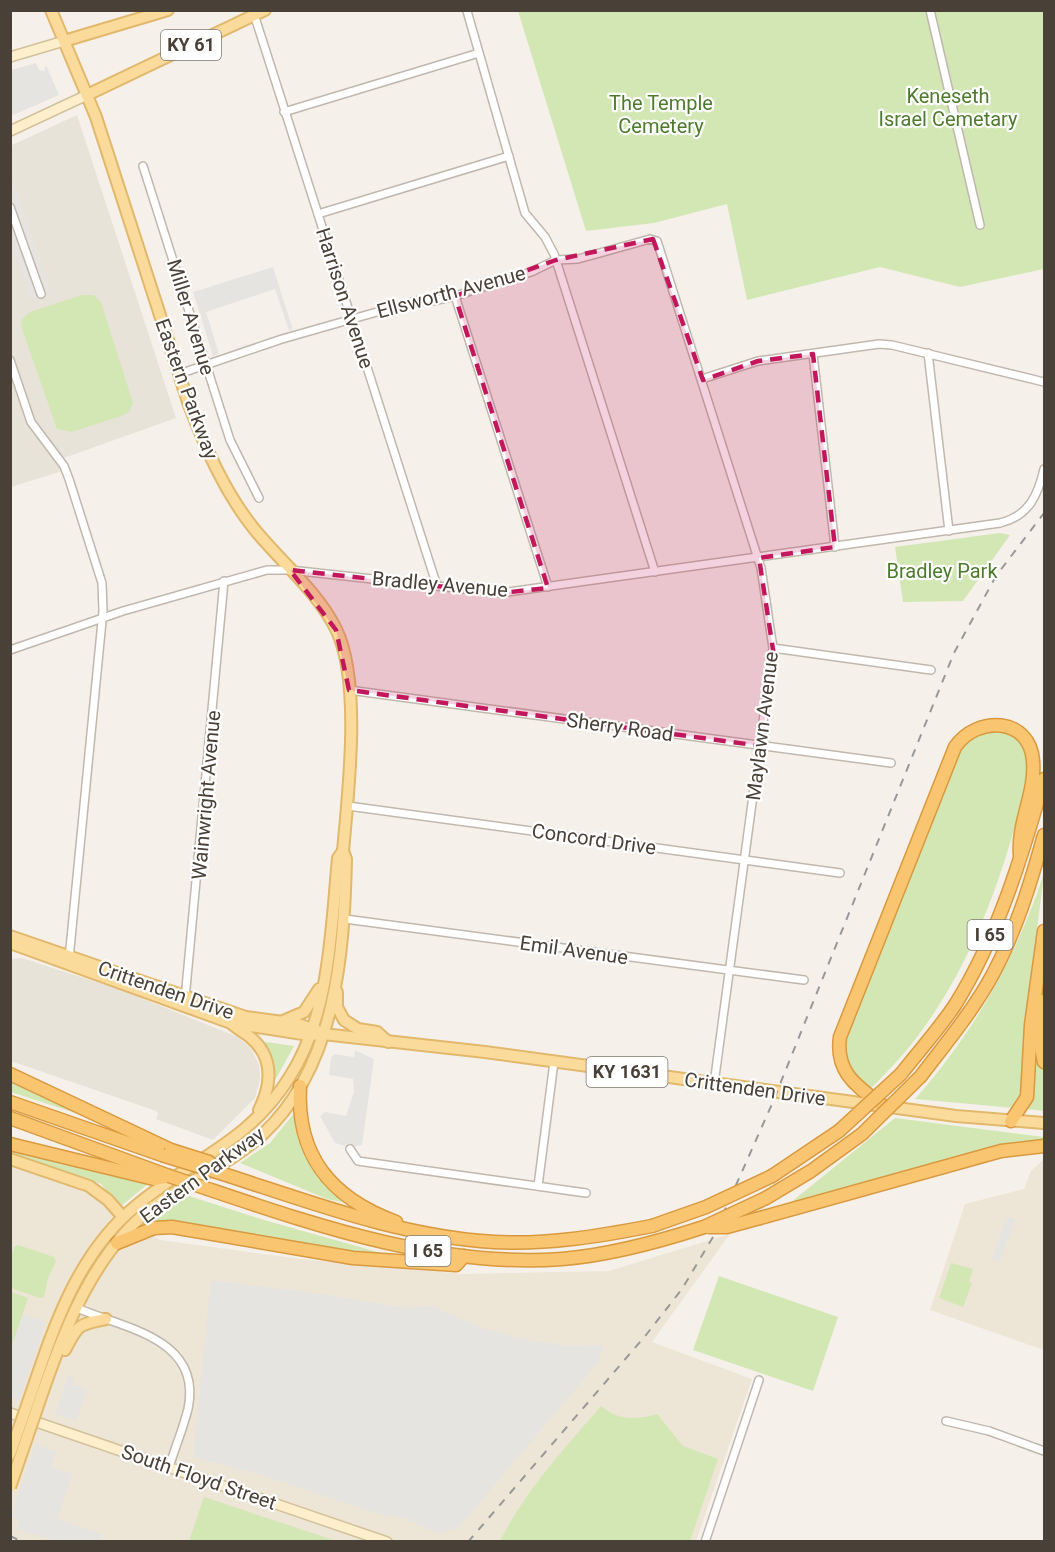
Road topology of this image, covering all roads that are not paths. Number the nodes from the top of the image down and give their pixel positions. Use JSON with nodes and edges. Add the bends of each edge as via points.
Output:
{"nodes":[{"id":1,"x":51,"y":10,"type":"edge"},
{"id":2,"x":168,"y":10,"type":"edge"},
{"id":3,"x":265,"y":10,"type":"edge"},
{"id":4,"x":930,"y":10,"type":"edge"},
{"id":5,"x":467,"y":12,"type":"edge"},
{"id":6,"x":253,"y":13,"type":"edge"},
{"id":7,"x":64,"y":41,"type":"junction"},
{"id":8,"x":479,"y":53,"type":"junction"},
{"id":9,"x":10,"y":57,"type":"edge"},
{"id":10,"x":87,"y":95,"type":"junction"},
{"id":11,"x":284,"y":112,"type":"junction"},
{"id":12,"x":10,"y":131,"type":"edge"},
{"id":13,"x":509,"y":156,"type":"junction"},
{"id":14,"x":143,"y":166,"type":"dead end"},
{"id":15,"x":10,"y":207,"type":"edge"},
{"id":16,"x":318,"y":213,"type":"junction"},
{"id":17,"x":980,"y":225,"type":"dead end"},
{"id":18,"x":14,"y":228,"type":"edge"},
{"id":19,"x":655,"y":240,"type":"joint"},
{"id":20,"x":556,"y":260,"type":"junction"},
{"id":21,"x":41,"y":294,"type":"dead end"},
{"id":22,"x":455,"y":296,"type":"junction"},
{"id":23,"x":351,"y":319,"type":"junction"},
{"id":24,"x":928,"y":353,"type":"junction"},
{"id":25,"x":813,"y":354,"type":"junction"},
{"id":26,"x":10,"y":360,"type":"edge"},
{"id":27,"x":206,"y":365,"type":"junction"},
{"id":28,"x":179,"y":374,"type":"junction"},
{"id":29,"x":702,"y":379,"type":"junction"},
{"id":30,"x":1044,"y":382,"type":"edge"},
{"id":31,"x":14,"y":385,"type":"edge"},
{"id":32,"x":1044,"y":469,"type":"edge"},
{"id":33,"x":259,"y":498,"type":"dead end"},
{"id":34,"x":950,"y":531,"type":"junction"},
{"id":35,"x":835,"y":547,"type":"junction"},
{"id":36,"x":758,"y":559,"type":"junction"},
{"id":37,"x":290,"y":570,"type":"junction"},
{"id":38,"x":655,"y":572,"type":"junction"},
{"id":39,"x":224,"y":581,"type":"junction"},
{"id":40,"x":437,"y":586,"type":"junction"},
{"id":41,"x":548,"y":587,"type":"junction"},
{"id":42,"x":102,"y":617,"type":"junction"},
{"id":43,"x":773,"y":648,"type":"junction"},
{"id":44,"x":10,"y":650,"type":"edge"},
{"id":45,"x":931,"y":670,"type":"dead end"},
{"id":46,"x":349,"y":690,"type":"junction"},
{"id":47,"x":761,"y":746,"type":"junction"},
{"id":48,"x":891,"y":763,"type":"dead end"},
{"id":49,"x":1044,"y":779,"type":"edge"},
{"id":50,"x":348,"y":806,"type":"junction"},
{"id":51,"x":1044,"y":835,"type":"edge"},
{"id":52,"x":343,"y":851,"type":"junction"},
{"id":53,"x":1020,"y":855,"type":"junction"},
{"id":54,"x":746,"y":859,"type":"junction"},
{"id":55,"x":840,"y":873,"type":"dead end"},
{"id":56,"x":345,"y":919,"type":"junction"},
{"id":57,"x":1044,"y":931,"type":"edge"},
{"id":58,"x":10,"y":936,"type":"edge"},
{"id":59,"x":10,"y":943,"type":"edge"},
{"id":60,"x":26,"y":950,"type":"junction"},
{"id":61,"x":10,"y":952,"type":"edge"},
{"id":62,"x":1041,"y":954,"type":"junction"},
{"id":63,"x":69,"y":960,"type":"junction"},
{"id":64,"x":730,"y":971,"type":"junction"},
{"id":65,"x":804,"y":980,"type":"dead end"},
{"id":66,"x":329,"y":982,"type":"junction"},
{"id":67,"x":185,"y":1003,"type":"junction"},
{"id":68,"x":277,"y":1022,"type":"junction"},
{"id":69,"x":231,"y":1023,"type":"junction"},
{"id":70,"x":311,"y":1031,"type":"junction"},
{"id":71,"x":323,"y":1034,"type":"junction"},
{"id":72,"x":388,"y":1042,"type":"junction"},
{"id":73,"x":554,"y":1062,"type":"junction"},
{"id":74,"x":1044,"y":1062,"type":"edge"},
{"id":75,"x":10,"y":1074,"type":"edge"},
{"id":76,"x":714,"y":1084,"type":"junction"},
{"id":77,"x":300,"y":1086,"type":"junction"},
{"id":78,"x":10,"y":1102,"type":"edge"},
{"id":79,"x":883,"y":1106,"type":"junction"},
{"id":80,"x":10,"y":1118,"type":"edge"},
{"id":81,"x":1011,"y":1121,"type":"junction"},
{"id":82,"x":252,"y":1123,"type":"junction"},
{"id":83,"x":1044,"y":1123,"type":"edge"},
{"id":84,"x":10,"y":1144,"type":"edge"},
{"id":85,"x":1044,"y":1146,"type":"edge"},
{"id":86,"x":350,"y":1149,"type":"dead end"},
{"id":87,"x":167,"y":1153,"type":"junction"},
{"id":88,"x":10,"y":1159,"type":"edge"},
{"id":89,"x":169,"y":1176,"type":"junction"},
{"id":90,"x":538,"y":1186,"type":"junction"},
{"id":91,"x":586,"y":1192,"type":"dead end"},
{"id":92,"x":123,"y":1218,"type":"junction"},
{"id":93,"x":704,"y":1227,"type":"junction"},
{"id":94,"x":111,"y":1231,"type":"junction"},
{"id":95,"x":425,"y":1233,"type":"junction"},
{"id":96,"x":117,"y":1243,"type":"junction"},
{"id":97,"x":464,"y":1256,"type":"junction"},
{"id":98,"x":77,"y":1308,"type":"junction"},
{"id":99,"x":106,"y":1319,"type":"junction"},
{"id":100,"x":51,"y":1370,"type":"junction"},
{"id":101,"x":759,"y":1380,"type":"dead end"},
{"id":102,"x":38,"y":1390,"type":"junction"},
{"id":103,"x":10,"y":1413,"type":"edge"},
{"id":104,"x":24,"y":1417,"type":"junction"},
{"id":105,"x":946,"y":1421,"type":"dead end"},
{"id":106,"x":1044,"y":1451,"type":"edge"},
{"id":107,"x":10,"y":1455,"type":"edge"},
{"id":108,"x":169,"y":1467,"type":"junction"},
{"id":109,"x":10,"y":1487,"type":"edge"},
{"id":110,"x":387,"y":1542,"type":"edge"},
{"id":111,"x":705,"y":1542,"type":"edge"}],
"edges":[{"from":1,"to":7,"type":"main road","name":"Eastern Parkway"},
{"from":2,"to":7,"type":"main road","number":"KY 61"},
{"from":3,"to":6,"type":"main road","number":"KY 61"},
{"from":4,"to":17,"type":"street"},
{"from":5,"to":8,"type":"street"},
{"from":6,"to":10,"type":"main road","number":"KY 61"},
{"from":6,"to":11,"type":"street","name":"Harrison Avenue"},
{"from":7,"to":9,"type":"street","number":"KY 61"},
{"from":7,"to":10,"type":"main road","name":"Eastern Parkway"},
{"from":8,"to":11,"type":"street"},
{"from":8,"to":13,"type":"street"},
{"from":10,"to":12,"type":"street","number":"KY 61"},
{"from":10,"to":28,"type":"main road","name":"Eastern Parkway"},
{"from":11,"to":16,"type":"street","name":"Harrison Avenue"},
{"from":13,"to":16,"type":"street"},
{"from":13,"to":20,"type":"street","via":[[525,213],[545,237]]},
{"from":14,"to":27,"type":"street","name":"Miller Avenue"},
{"from":15,"to":18,"type":"street"},
{"from":16,"to":23,"type":"street","name":"Harrison Avenue"},
{"from":18,"to":21,"type":"street"},
{"from":19,"to":20,"type":"street","name":"Ellsworth Avenue","via":[[578,259]]},
{"from":19,"to":29,"type":"street","name":"Maylawn Avenue"},
{"from":20,"to":22,"type":"street","name":"Ellsworth Avenue"},
{"from":20,"to":38,"type":"street"},
{"from":22,"to":23,"type":"street","name":"Ellsworth Avenue","via":[[419,300]]},
{"from":22,"to":41,"type":"street"},
{"from":23,"to":27,"type":"street","name":"Ellsworth Avenue"},
{"from":23,"to":40,"type":"street","name":"Harrison Avenue"},
{"from":24,"to":25,"type":"street","via":[[879,344]]},
{"from":24,"to":30,"type":"street"},
{"from":24,"to":34,"type":"street"},
{"from":25,"to":29,"type":"street","via":[[758,361]]},
{"from":25,"to":35,"type":"street"},
{"from":26,"to":31,"type":"street"},
{"from":27,"to":28,"type":"street","name":"Ellsworth Avenue"},
{"from":27,"to":33,"type":"street","name":"Miller Avenue","via":[[230,440]]},
{"from":28,"to":37,"type":"main road","name":"Eastern Parkway","via":[[199,431],[224,482],[255,530]]},
{"from":29,"to":36,"type":"street","name":"Maylawn Avenue"},
{"from":31,"to":42,"type":"street","via":[[31,422],[64,466],[69,479],[102,584]]},
{"from":32,"to":34,"type":"street","name":"Bradley Avenue","via":[[1036,497],[1018,517]]},
{"from":34,"to":35,"type":"street","name":"Bradley Avenue"},
{"from":35,"to":36,"type":"street","name":"Bradley Avenue"},
{"from":36,"to":38,"type":"street","name":"Bradley Avenue"},
{"from":36,"to":43,"type":"street","name":"Maylawn Avenue"},
{"from":37,"to":39,"type":"street","name":"Bradley Avenue","via":[[267,570]]},
{"from":37,"to":40,"type":"street","name":"Bradley Avenue"},
{"from":37,"to":46,"type":"main road","name":"Eastern Parkway","via":[[336,630]]},
{"from":38,"to":41,"type":"street","name":"Bradley Avenue"},
{"from":39,"to":42,"type":"street","name":"Bradley Avenue"},
{"from":39,"to":67,"type":"street","name":"Wainwright Avenue"},
{"from":40,"to":41,"type":"street","name":"Bradley Avenue","via":[[501,593]]},
{"from":42,"to":44,"type":"street","name":"Bradley Avenue"},
{"from":42,"to":63,"type":"street"},
{"from":43,"to":45,"type":"street"},
{"from":43,"to":47,"type":"street","name":"Maylawn Avenue"},
{"from":46,"to":47,"type":"street","name":"Sherry Road"},
{"from":46,"to":50,"type":"main road","name":"Eastern Parkway"},
{"from":47,"to":48,"type":"street","name":"Sherry Road"},
{"from":47,"to":54,"type":"street","name":"Maylawn Avenue"},
{"from":49,"to":53,"type":"highway","number":"I 65"},
{"from":50,"to":52,"type":"main road","name":"Eastern Parkway"},
{"from":50,"to":54,"type":"street","name":"Concord Drive"},
{"from":51,"to":93,"type":"highway","number":"I 65","bridge":true,"via":[[1016,920],[993,973],[921,1076],[862,1134],[811,1172]]},
{"from":52,"to":56,"type":"main road","name":"Eastern Parkway"},
{"from":52,"to":66,"type":"main road","name":"Eastern Parkway","via":[[338,858]]},
{"from":53,"to":79,"type":"highway","via":[[1018,837],[1034,774],[1032,753],[1026,741],[1011,728],[991,724],[976,727],[955,747],[840,1037],[839,1059],[849,1079]]},
{"from":53,"to":95,"type":"highway","number":"I 65","bridge":true,"via":[[1000,913],[963,990],[901,1074],[839,1131],[772,1176],[706,1207],[652,1226],[603,1236],[520,1243]]},
{"from":54,"to":55,"type":"street","name":"Concord Drive"},
{"from":54,"to":64,"type":"street","name":"Maylawn Avenue"},
{"from":56,"to":64,"type":"street","name":"Emil Avenue"},
{"from":56,"to":66,"type":"main road","name":"Eastern Parkway"},
{"from":57,"to":62,"type":"highway"},
{"from":58,"to":63,"type":"main road","name":"Crittenden Drive"},
{"from":59,"to":60,"type":"main road","name":"Crittenden Drive"},
{"from":60,"to":61,"type":"main road"},
{"from":60,"to":63,"type":"main road","name":"Crittenden Drive"},
{"from":62,"to":74,"type":"highway"},
{"from":62,"to":81,"type":"highway","via":[[1031,1025],[1028,1097]]},
{"from":63,"to":67,"type":"main road","name":"Crittenden Drive"},
{"from":64,"to":65,"type":"street","name":"Emil Avenue"},
{"from":64,"to":76,"type":"street","name":"Maylawn Avenue"},
{"from":66,"to":68,"type":"main road","via":[[304,1012]]},
{"from":66,"to":70,"type":"main road","name":"Eastern Parkway"},
{"from":66,"to":71,"type":"main road","name":"Eastern Parkway"},
{"from":66,"to":72,"type":"main road","via":[[344,1020],[358,1029],[377,1032]]},
{"from":67,"to":68,"type":"main road","name":"Crittenden Drive"},
{"from":67,"to":69,"type":"main road","name":"Crittenden Drive"},
{"from":68,"to":70,"type":"main road","name":"Crittenden Drive"},
{"from":69,"to":70,"type":"main road","name":"Crittenden Drive"},
{"from":69,"to":82,"type":"main road","via":[[260,1047],[268,1064],[267,1092]]},
{"from":70,"to":71,"type":"main road","name":"Crittenden Drive","number":"KY 1631"},
{"from":70,"to":82,"type":"main road","name":"Eastern Parkway","via":[[290,1077]]},
{"from":71,"to":72,"type":"main road","name":"Crittenden Drive","number":"KY 1631"},
{"from":71,"to":77,"type":"main road","name":"Eastern Parkway"},
{"from":72,"to":73,"type":"main road","name":"Crittenden Drive","number":"KY 1631"},
{"from":73,"to":76,"type":"main road","name":"Crittenden Drive","number":"KY 1631"},
{"from":73,"to":90,"type":"street"},
{"from":75,"to":87,"type":"highway"},
{"from":76,"to":79,"type":"main road","name":"Crittenden Drive","number":"KY 1631"},
{"from":77,"to":95,"type":"highway","via":[[302,1133],[324,1172],[363,1208]]},
{"from":77,"to":96,"type":"main road","name":"Eastern Parkway","via":[[262,1134],[152,1208]]},
{"from":78,"to":87,"type":"highway","number":"I 65"},
{"from":79,"to":81,"type":"main road","name":"Crittenden Drive","number":"KY 1631"},
{"from":80,"to":89,"type":"highway","number":"I 65"},
{"from":81,"to":83,"type":"main road","name":"Crittenden Drive","number":"KY 1631"},
{"from":82,"to":92,"type":"main road","name":"Eastern Parkway","via":[[229,1143],[149,1195]]},
{"from":84,"to":89,"type":"highway","via":[[154,1179]]},
{"from":85,"to":93,"type":"highway","bridge":true,"via":[[981,1156],[727,1227]]},
{"from":86,"to":90,"type":"street","via":[[358,1161]]},
{"from":87,"to":95,"type":"highway","number":"I 65","bridge":true,"via":[[352,1217]]},
{"from":88,"to":92,"type":"main road","via":[[89,1186]]},
{"from":89,"to":97,"type":"highway","number":"I 65","bridge":true,"via":[[366,1238]]},
{"from":90,"to":91,"type":"street"},
{"from":92,"to":94,"type":"main road","name":"Eastern Parkway"},
{"from":93,"to":97,"type":"highway","number":"I 65","via":[[642,1245],[563,1258]]},
{"from":94,"to":98,"type":"main road","via":[[84,1280]]},
{"from":94,"to":102,"type":"main road","name":"Eastern Parkway","via":[[79,1274],[52,1332]]},
{"from":96,"to":97,"type":"highway","via":[[154,1228],[172,1227],[311,1252],[403,1263],[456,1266]]},
{"from":96,"to":98,"type":"main road","name":"Eastern Parkway"},
{"from":98,"to":99,"type":"street"},
{"from":98,"to":100,"type":"main road","name":"Eastern Parkway"},
{"from":99,"to":100,"type":"main road","via":[[78,1326]]},
{"from":99,"to":108,"type":"street","via":[[160,1340],[184,1370],[188,1408]]},
{"from":100,"to":102,"type":"main road","name":"Eastern Parkway"},
{"from":101,"to":111,"type":"street"},
{"from":102,"to":107,"type":"main road","name":"Eastern Parkway","bridge":true},
{"from":102,"to":109,"type":"main road","name":"Eastern Parkway","bridge":true},
{"from":103,"to":104,"type":"street","name":"South Floyd Street"},
{"from":104,"to":107,"type":"street"},
{"from":104,"to":108,"type":"street","name":"South Floyd Street"},
{"from":105,"to":106,"type":"street","via":[[989,1431]]},
{"from":108,"to":110,"type":"street","name":"South Floyd Street"}]}
